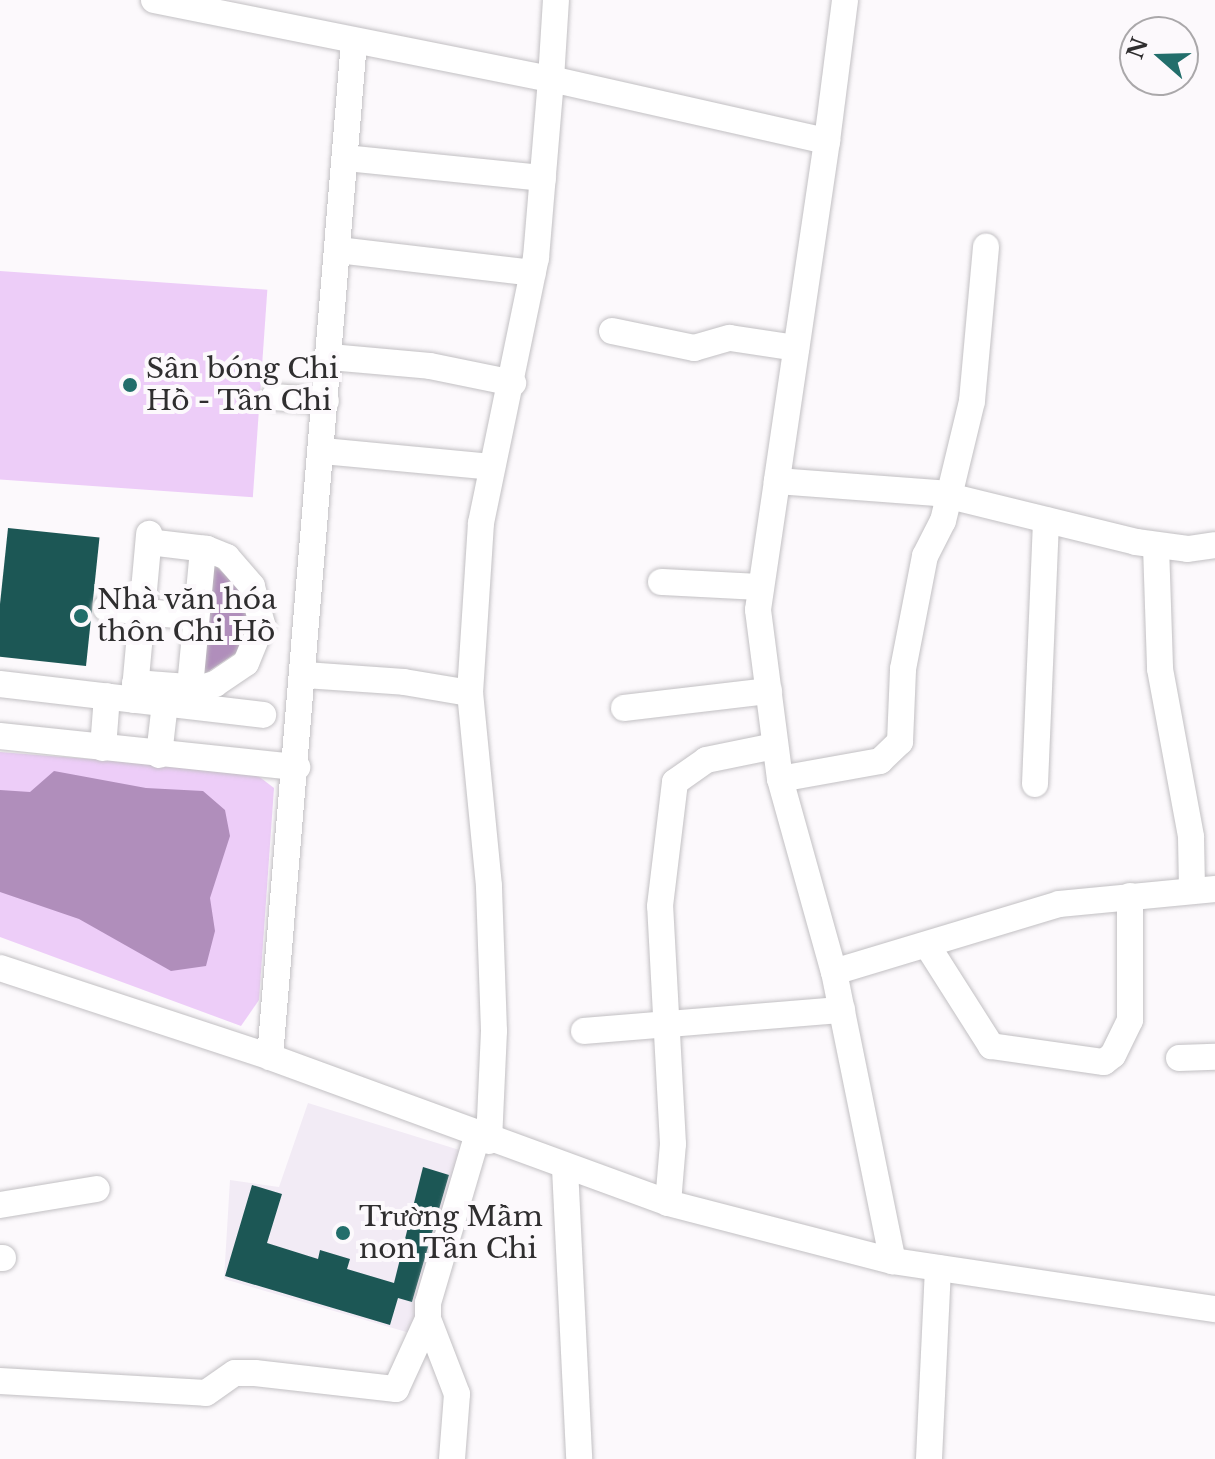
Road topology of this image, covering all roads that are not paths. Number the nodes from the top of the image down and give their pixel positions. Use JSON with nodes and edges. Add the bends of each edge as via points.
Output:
{"nodes":[{"id":1,"x":154,"y":0,"type":"edge"},
{"id":2,"x":556,"y":0,"type":"edge"},
{"id":3,"x":845,"y":0,"type":"edge"},
{"id":4,"x":354,"y":42,"type":"junction"},
{"id":5,"x":551,"y":79,"type":"junction"},
{"id":6,"x":827,"y":141,"type":"junction"},
{"id":7,"x":345,"y":158,"type":"junction"},
{"id":8,"x":543,"y":178,"type":"junction"},
{"id":9,"x":986,"y":247,"type":"dead end"},
{"id":10,"x":338,"y":250,"type":"junction"},
{"id":11,"x":533,"y":273,"type":"junction"},
{"id":12,"x":612,"y":331,"type":"dead end"},
{"id":13,"x":796,"y":348,"type":"junction"},
{"id":14,"x":330,"y":357,"type":"junction"},
{"id":15,"x":513,"y":383,"type":"junction"},
{"id":16,"x":274,"y":397,"type":"dead end"},
{"id":17,"x":326,"y":401,"type":"junction"},
{"id":18,"x":323,"y":451,"type":"junction"},
{"id":19,"x":491,"y":467,"type":"junction"},
{"id":20,"x":777,"y":481,"type":"junction"},
{"id":21,"x":951,"y":495,"type":"junction"},
{"id":22,"x":1046,"y":520,"type":"junction"},
{"id":23,"x":1215,"y":545,"type":"edge"},
{"id":24,"x":1156,"y":546,"type":"junction"},
{"id":25,"x":203,"y":549,"type":"junction"},
{"id":26,"x":661,"y":582,"type":"dead end"},
{"id":27,"x":761,"y":587,"type":"junction"},
{"id":28,"x":106,"y":608,"type":"dead end"},
{"id":29,"x":142,"y":612,"type":"junction"},
{"id":30,"x":196,"y":617,"type":"junction"},
{"id":31,"x":305,"y":675,"type":"junction"},
{"id":32,"x":0,"y":684,"type":"edge"},
{"id":33,"x":190,"y":687,"type":"junction"},
{"id":34,"x":135,"y":691,"type":"junction"},
{"id":35,"x":769,"y":691,"type":"junction"},
{"id":36,"x":470,"y":693,"type":"junction"},
{"id":37,"x":107,"y":696,"type":"junction"},
{"id":38,"x":165,"y":703,"type":"junction"},
{"id":39,"x":624,"y":708,"type":"dead end"},
{"id":40,"x":263,"y":715,"type":"dead end"},
{"id":41,"x":0,"y":736,"type":"edge"},
{"id":42,"x":775,"y":746,"type":"junction"},
{"id":43,"x":103,"y":748,"type":"junction"},
{"id":44,"x":159,"y":755,"type":"junction"},
{"id":45,"x":297,"y":767,"type":"junction"},
{"id":46,"x":780,"y":779,"type":"junction"},
{"id":47,"x":1035,"y":784,"type":"dead end"},
{"id":48,"x":1204,"y":890,"type":"edge"},
{"id":49,"x":1130,"y":896,"type":"junction"},
{"id":50,"x":927,"y":945,"type":"junction"},
{"id":51,"x":0,"y":968,"type":"edge"},
{"id":52,"x":834,"y":972,"type":"junction"},
{"id":53,"x":842,"y":1010,"type":"junction"},
{"id":54,"x":665,"y":1025,"type":"junction"},
{"id":55,"x":584,"y":1031,"type":"dead end"},
{"id":56,"x":270,"y":1057,"type":"junction"},
{"id":57,"x":1215,"y":1057,"type":"edge"},
{"id":58,"x":1179,"y":1058,"type":"dead end"},
{"id":59,"x":483,"y":1138,"type":"junction"},
{"id":60,"x":565,"y":1168,"type":"junction"},
{"id":61,"x":97,"y":1189,"type":"dead end"},
{"id":62,"x":668,"y":1203,"type":"junction"},
{"id":63,"x":0,"y":1205,"type":"edge"},
{"id":64,"x":893,"y":1261,"type":"junction"},
{"id":65,"x":938,"y":1268,"type":"junction"},
{"id":66,"x":1215,"y":1309,"type":"edge"},
{"id":67,"x":428,"y":1319,"type":"junction"},
{"id":68,"x":0,"y":1381,"type":"edge"},
{"id":69,"x":452,"y":1459,"type":"edge"},
{"id":70,"x":579,"y":1459,"type":"edge"},
{"id":71,"x":929,"y":1459,"type":"edge"}],
"edges":[{"from":1,"to":4,"type":"street"},
{"from":2,"to":5,"type":"street"},
{"from":3,"to":6,"type":"street"},
{"from":4,"to":5,"type":"street"},
{"from":4,"to":7,"type":"street"},
{"from":5,"to":6,"type":"street"},
{"from":5,"to":8,"type":"street"},
{"from":6,"to":13,"type":"street"},
{"from":7,"to":8,"type":"street"},
{"from":7,"to":10,"type":"street"},
{"from":8,"to":11,"type":"street"},
{"from":9,"to":21,"type":"street","via":[[972,401]]},
{"from":10,"to":11,"type":"street"},
{"from":10,"to":14,"type":"street"},
{"from":11,"to":15,"type":"street"},
{"from":12,"to":13,"type":"street","via":[[694,348],[730,338]]},
{"from":13,"to":20,"type":"street"},
{"from":14,"to":15,"type":"street","via":[[430,366]]},
{"from":14,"to":17,"type":"street"},
{"from":15,"to":19,"type":"street"},
{"from":16,"to":17,"type":"street"},
{"from":17,"to":18,"type":"street"},
{"from":18,"to":19,"type":"street"},
{"from":18,"to":31,"type":"street"},
{"from":19,"to":36,"type":"street","via":[[481,523]]},
{"from":20,"to":21,"type":"street"},
{"from":20,"to":27,"type":"street"},
{"from":21,"to":22,"type":"street"},
{"from":21,"to":46,"type":"street","via":[[925,556],[903,669],[900,742],[880,761]]},
{"from":22,"to":24,"type":"street"},
{"from":22,"to":47,"type":"street"},
{"from":23,"to":24,"type":"street"},
{"from":24,"to":48,"type":"street","via":[[1160,669]]},
{"from":25,"to":29,"type":"street","via":[[149,538]]},
{"from":25,"to":30,"type":"street"},
{"from":25,"to":33,"type":"street","via":[[242,569],[260,603],[262,624],[246,663],[215,684]]},
{"from":26,"to":27,"type":"street"},
{"from":27,"to":35,"type":"street","via":[[758,610]]},
{"from":28,"to":29,"type":"street"},
{"from":29,"to":30,"type":"street"},
{"from":29,"to":34,"type":"street"},
{"from":30,"to":33,"type":"street"},
{"from":31,"to":36,"type":"street"},
{"from":31,"to":45,"type":"street"},
{"from":32,"to":37,"type":"street"},
{"from":33,"to":34,"type":"street"},
{"from":34,"to":37,"type":"street"},
{"from":34,"to":38,"type":"street"},
{"from":35,"to":39,"type":"street"},
{"from":35,"to":42,"type":"street"},
{"from":36,"to":59,"type":"street","via":[[489,886],[494,1031]]},
{"from":37,"to":43,"type":"street"},
{"from":38,"to":40,"type":"street"},
{"from":38,"to":44,"type":"street"},
{"from":41,"to":43,"type":"street"},
{"from":42,"to":46,"type":"street"},
{"from":42,"to":54,"type":"street","via":[[706,760],[675,782],[660,906]]},
{"from":43,"to":44,"type":"street"},
{"from":44,"to":45,"type":"street"},
{"from":45,"to":56,"type":"street"},
{"from":46,"to":52,"type":"street"},
{"from":48,"to":49,"type":"street"},
{"from":49,"to":50,"type":"street","via":[[1059,904]]},
{"from":49,"to":50,"type":"street","via":[[1130,1020],[1104,1062],[991,1046]]},
{"from":50,"to":52,"type":"street"},
{"from":51,"to":56,"type":"street"},
{"from":52,"to":53,"type":"street"},
{"from":53,"to":54,"type":"street"},
{"from":53,"to":64,"type":"street"},
{"from":54,"to":55,"type":"street"},
{"from":54,"to":62,"type":"street","via":[[673,1144]]},
{"from":56,"to":59,"type":"street"},
{"from":57,"to":58,"type":"street"},
{"from":59,"to":60,"type":"street"},
{"from":59,"to":67,"type":"street","via":[[428,1303]]},
{"from":60,"to":62,"type":"street"},
{"from":60,"to":70,"type":"street"},
{"from":61,"to":63,"type":"street"},
{"from":62,"to":64,"type":"street"},
{"from":64,"to":65,"type":"street"},
{"from":65,"to":66,"type":"street"},
{"from":65,"to":71,"type":"street"},
{"from":67,"to":68,"type":"street","via":[[396,1389],[255,1373],[235,1373],[206,1393]]},
{"from":67,"to":69,"type":"street","via":[[457,1394]]}]}
